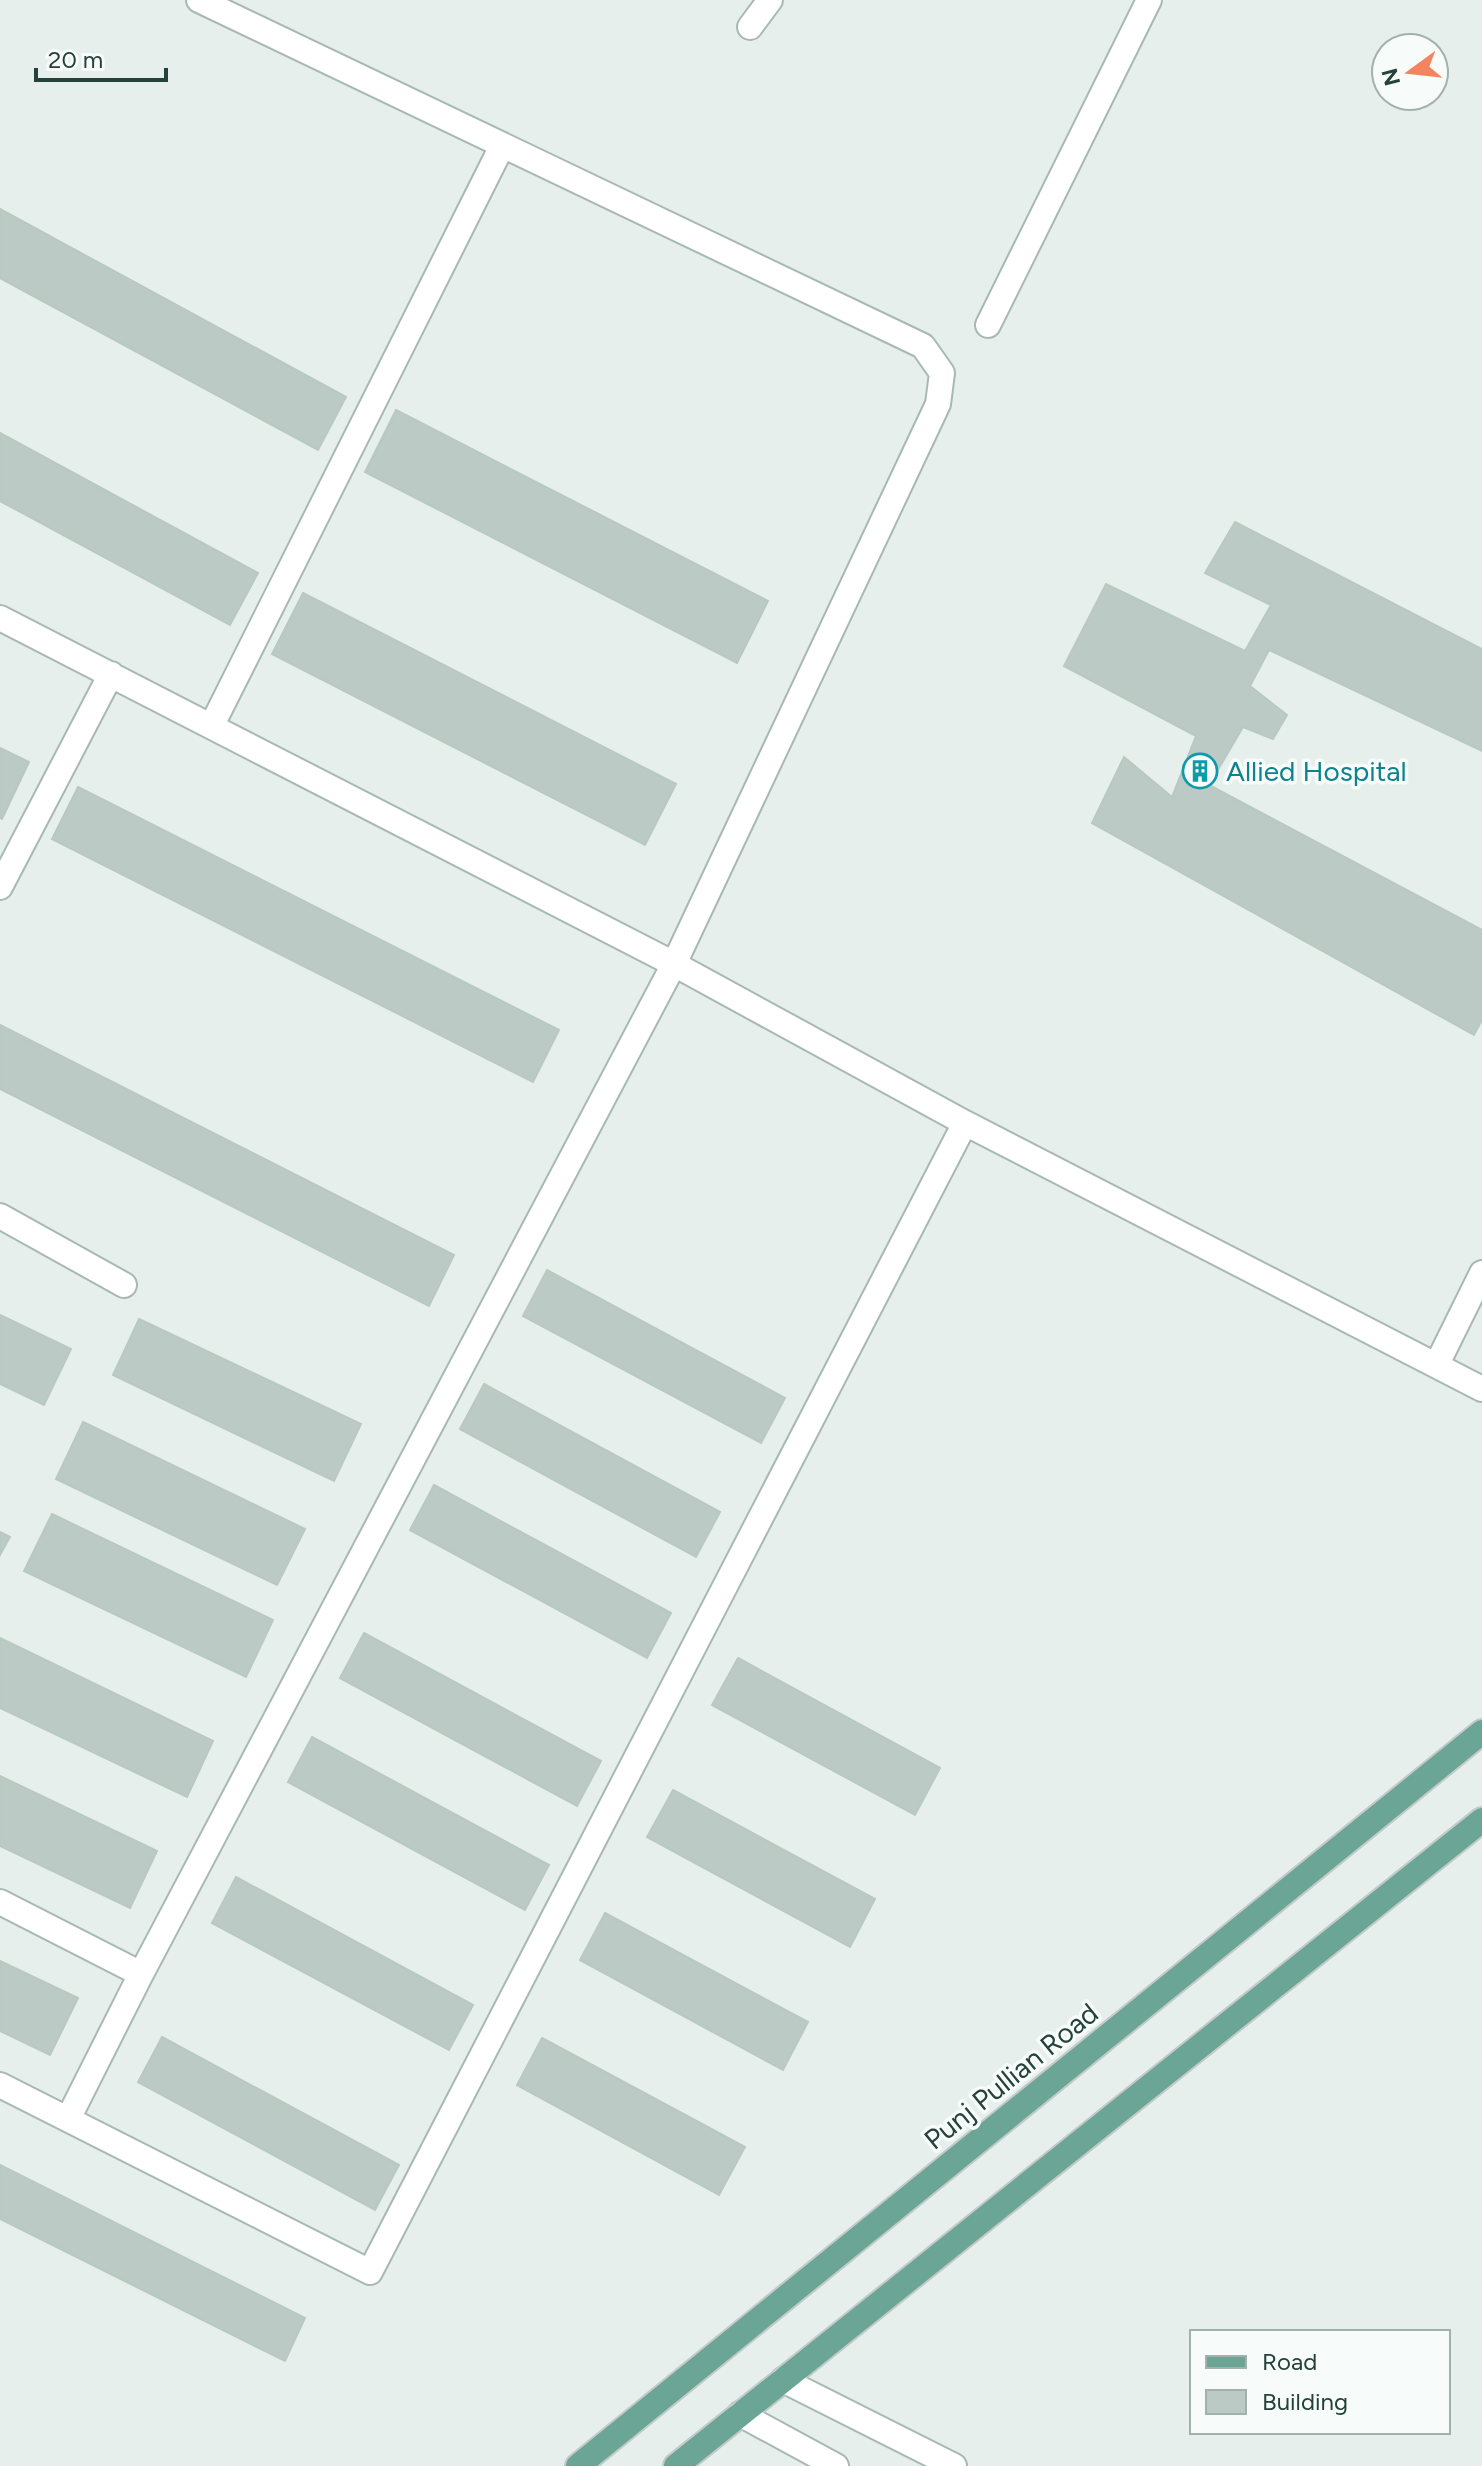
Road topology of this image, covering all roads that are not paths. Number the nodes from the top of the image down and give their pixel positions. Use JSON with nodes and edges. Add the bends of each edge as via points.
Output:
{"nodes":[{"id":1,"x":199,"y":0,"type":"edge"},
{"id":2,"x":770,"y":0,"type":"edge"},
{"id":3,"x":1149,"y":0,"type":"edge"},
{"id":4,"x":750,"y":27,"type":"dead end"},
{"id":5,"x":502,"y":146,"type":"junction"},
{"id":6,"x":988,"y":325,"type":"dead end"},
{"id":7,"x":0,"y":618,"type":"edge"},
{"id":8,"x":111,"y":674,"type":"junction"},
{"id":9,"x":212,"y":725,"type":"junction"},
{"id":10,"x":0,"y":887,"type":"edge"},
{"id":11,"x":674,"y":964,"type":"junction"},
{"id":12,"x":965,"y":1123,"type":"junction"},
{"id":13,"x":0,"y":1216,"type":"edge"},
{"id":14,"x":1482,"y":1273,"type":"edge"},
{"id":15,"x":124,"y":1285,"type":"dead end"},
{"id":16,"x":1437,"y":1364,"type":"junction"},
{"id":17,"x":1482,"y":1389,"type":"edge"},
{"id":18,"x":1482,"y":1732,"type":"edge"},
{"id":19,"x":1482,"y":1820,"type":"edge"},
{"id":20,"x":0,"y":1902,"type":"edge"},
{"id":21,"x":141,"y":1974,"type":"junction"},
{"id":22,"x":0,"y":2085,"type":"edge"},
{"id":23,"x":68,"y":2119,"type":"junction"},
{"id":24,"x":783,"y":2380,"type":"junction"},
{"id":25,"x":740,"y":2414,"type":"junction"},
{"id":26,"x":578,"y":2466,"type":"edge"},
{"id":27,"x":676,"y":2466,"type":"edge"},
{"id":28,"x":836,"y":2466,"type":"edge"},
{"id":29,"x":954,"y":2466,"type":"edge"}],
"edges":[{"from":1,"to":5,"type":"street"},
{"from":2,"to":4,"type":"street"},
{"from":3,"to":6,"type":"street"},
{"from":5,"to":9,"type":"street"},
{"from":5,"to":11,"type":"street","via":[[923,346],[942,373],[938,404]]},
{"from":7,"to":8,"type":"street"},
{"from":8,"to":9,"type":"street"},
{"from":8,"to":10,"type":"street"},
{"from":9,"to":11,"type":"street"},
{"from":11,"to":12,"type":"street"},
{"from":11,"to":21,"type":"street"},
{"from":12,"to":16,"type":"street"},
{"from":12,"to":23,"type":"street","via":[[370,2272]]},
{"from":13,"to":15,"type":"street"},
{"from":14,"to":16,"type":"street"},
{"from":16,"to":17,"type":"street"},
{"from":18,"to":26,"type":"main road","name":"Punj Pullian Road"},
{"from":19,"to":24,"type":"main road"},
{"from":20,"to":21,"type":"street"},
{"from":21,"to":23,"type":"street"},
{"from":22,"to":23,"type":"street"},
{"from":24,"to":25,"type":"main road"},
{"from":24,"to":29,"type":"street"},
{"from":25,"to":27,"type":"main road"},
{"from":25,"to":28,"type":"street"}]}
